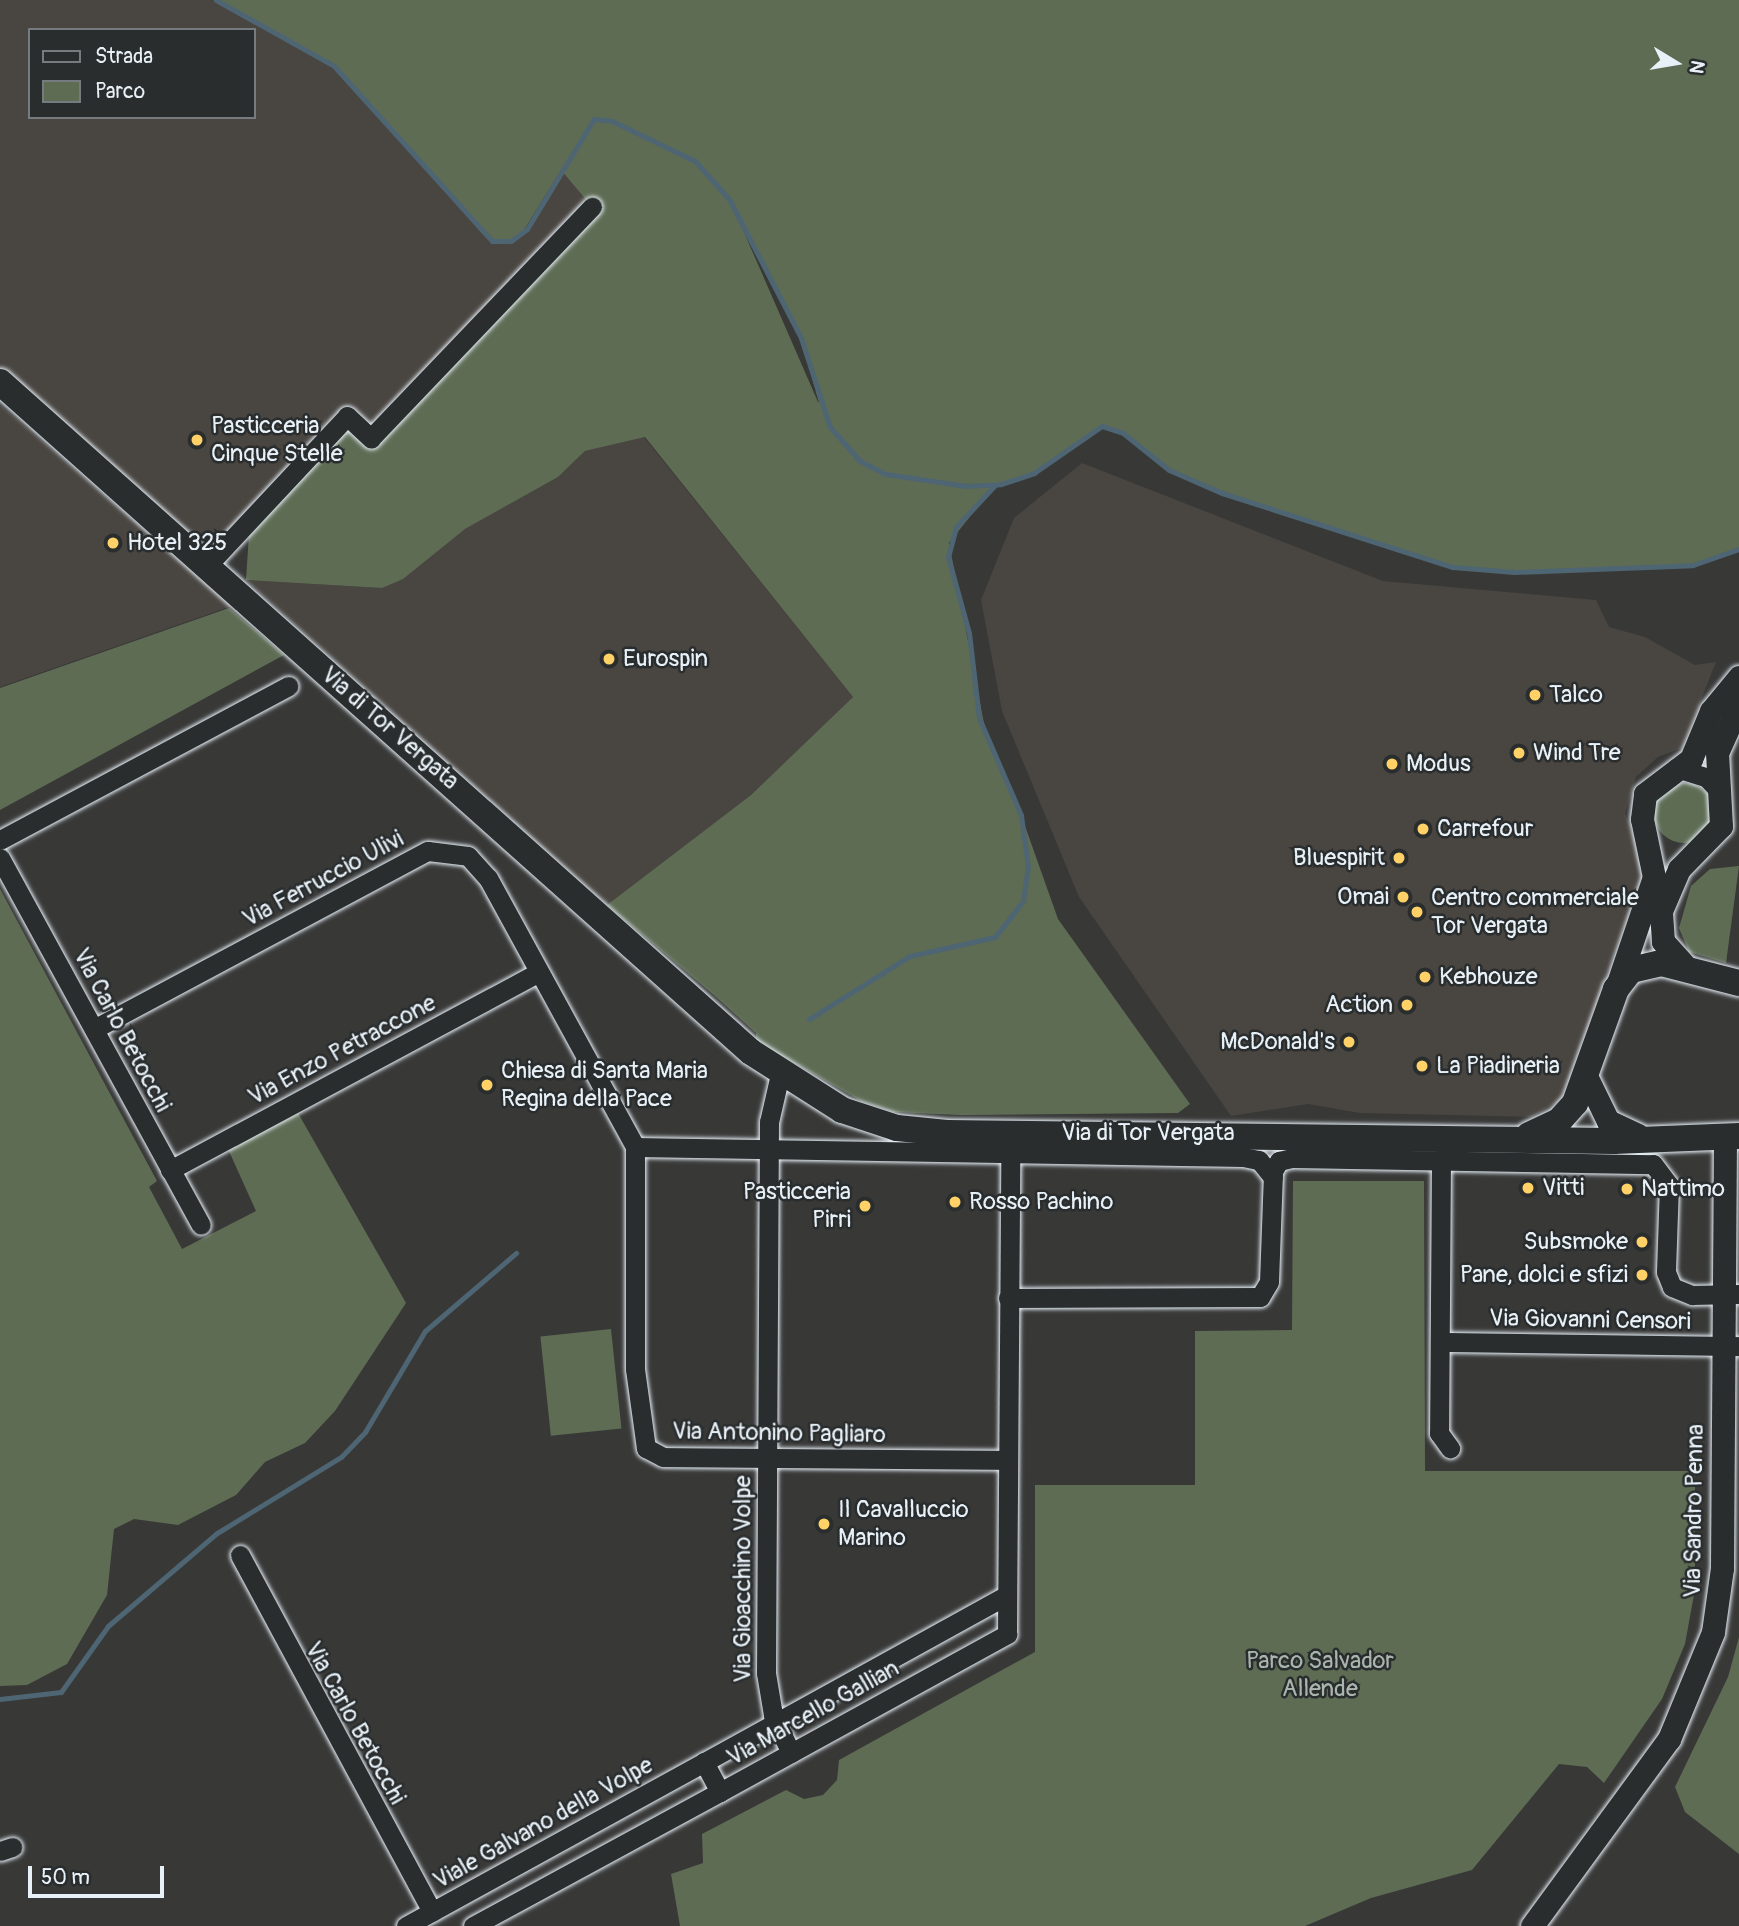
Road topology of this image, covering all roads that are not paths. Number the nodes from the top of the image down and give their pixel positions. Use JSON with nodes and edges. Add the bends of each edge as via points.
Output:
{"nodes":[{"id":1,"x":592,"y":207,"type":"dead end"},
{"id":2,"x":0,"y":382,"type":"edge"},
{"id":3,"x":205,"y":568,"type":"junction"},
{"id":4,"x":1739,"y":677,"type":"edge"},
{"id":5,"x":288,"y":686,"type":"dead end"},
{"id":6,"x":1739,"y":704,"type":"edge"},
{"id":7,"x":1676,"y":768,"type":"junction"},
{"id":8,"x":1719,"y":791,"type":"junction"},
{"id":9,"x":0,"y":839,"type":"edge"},
{"id":10,"x":0,"y":858,"type":"edge"},
{"id":11,"x":1687,"y":968,"type":"junction"},
{"id":12,"x":537,"y":973,"type":"junction"},
{"id":13,"x":1739,"y":983,"type":"edge"},
{"id":14,"x":1616,"y":989,"type":"junction"},
{"id":15,"x":94,"y":1029,"type":"junction"},
{"id":16,"x":780,"y":1074,"type":"junction"},
{"id":17,"x":1587,"y":1078,"type":"junction"},
{"id":18,"x":1529,"y":1135,"type":"junction"},
{"id":19,"x":1638,"y":1135,"type":"junction"},
{"id":20,"x":1732,"y":1136,"type":"edge"},
{"id":21,"x":1299,"y":1146,"type":"junction"},
{"id":22,"x":635,"y":1147,"type":"junction"},
{"id":23,"x":768,"y":1148,"type":"junction"},
{"id":24,"x":1010,"y":1155,"type":"junction"},
{"id":25,"x":1441,"y":1159,"type":"junction"},
{"id":26,"x":1276,"y":1169,"type":"junction"},
{"id":27,"x":170,"y":1170,"type":"junction"},
{"id":28,"x":201,"y":1225,"type":"dead end"},
{"id":29,"x":1731,"y":1295,"type":"edge"},
{"id":30,"x":1008,"y":1298,"type":"junction"},
{"id":31,"x":1440,"y":1342,"type":"junction"},
{"id":32,"x":1731,"y":1346,"type":"edge"},
{"id":33,"x":1450,"y":1448,"type":"dead end"},
{"id":34,"x":767,"y":1458,"type":"junction"},
{"id":35,"x":1007,"y":1460,"type":"junction"},
{"id":36,"x":240,"y":1555,"type":"dead end"},
{"id":37,"x":1007,"y":1595,"type":"junction"},
{"id":38,"x":775,"y":1723,"type":"junction"},
{"id":39,"x":791,"y":1753,"type":"junction"},
{"id":40,"x":704,"y":1762,"type":"junction"},
{"id":41,"x":720,"y":1792,"type":"junction"},
{"id":42,"x":432,"y":1912,"type":"junction"},
{"id":43,"x":406,"y":1926,"type":"edge"},
{"id":44,"x":473,"y":1926,"type":"edge"},
{"id":45,"x":1532,"y":1926,"type":"edge"}],
"edges":[{"from":1,"to":3,"type":"street","via":[[371,438],[347,416]]},
{"from":2,"to":3,"type":"main road","name":"Via di Tor Vergata"},
{"from":3,"to":16,"type":"main road","name":"Via di Tor Vergata"},
{"from":4,"to":7,"type":"street","via":[[1711,711],[1691,759]]},
{"from":5,"to":9,"type":"street"},
{"from":6,"to":8,"type":"street","via":[[1717,753]]},
{"from":7,"to":8,"type":"street","via":[[1706,777]]},
{"from":7,"to":14,"type":"street","via":[[1655,781],[1643,802],[1654,877]]},
{"from":8,"to":11,"type":"street","via":[[1724,812],[1719,831],[1679,869],[1661,911],[1663,941]]},
{"from":10,"to":15,"type":"street","name":"Via Carlo Betocchi"},
{"from":11,"to":13,"type":"main road","name":"Via di Tor Vergata"},
{"from":11,"to":14,"type":"main road","name":"Via di Tor Vergata","via":[[1642,964]]},
{"from":12,"to":15,"type":"street","name":"Via Ferruccio Ulivi","via":[[488,878],[468,856],[428,851]]},
{"from":12,"to":22,"type":"street","name":"Via Ferruccio Ulivi"},
{"from":12,"to":27,"type":"street","name":"Via Enzo Petraccone"},
{"from":14,"to":17,"type":"main road","name":"Via di Tor Vergata"},
{"from":15,"to":27,"type":"street","name":"Via Carlo Betocchi"},
{"from":16,"to":21,"type":"main road","name":"Via di Tor Vergata","via":[[866,1120],[929,1132]]},
{"from":16,"to":23,"type":"street"},
{"from":17,"to":18,"type":"main road","name":"Via di Tor Vergata","via":[[1565,1116]]},
{"from":17,"to":19,"type":"street","via":[[1600,1111]]},
{"from":18,"to":19,"type":"main road","name":"Via di Tor Vergata","via":[[1614,1141]]},
{"from":18,"to":21,"type":"main road","name":"Via di Tor Vergata"},
{"from":19,"to":20,"type":"main road","name":"Via di Tor Vergata"},
{"from":20,"to":29,"type":"street","name":"Via Sandro Penna"},
{"from":21,"to":25,"type":"street","name":"Via di Tor Vergata"},
{"from":21,"to":26,"type":"street","name":"Via di Tor Vergata"},
{"from":22,"to":23,"type":"street","name":"Via di Tor Vergata"},
{"from":22,"to":34,"type":"street","name":"Via Antonino Pagliaro","via":[[635,1369],[643,1443],[663,1457]]},
{"from":23,"to":24,"type":"street","name":"Via di Tor Vergata"},
{"from":23,"to":34,"type":"street","name":"Via Gioacchino Volpe"},
{"from":24,"to":26,"type":"street","name":"Via di Tor Vergata","via":[[1243,1157]]},
{"from":24,"to":30,"type":"street","name":"Via Marcello Gallian"},
{"from":25,"to":29,"type":"street","name":"Via di Tor Vergata","via":[[1644,1162],[1666,1175],[1668,1281],[1686,1295]]},
{"from":25,"to":31,"type":"street"},
{"from":26,"to":30,"type":"street","via":[[1269,1282],[1252,1301]]},
{"from":27,"to":28,"type":"street","name":"Via Carlo Betocchi"},
{"from":29,"to":32,"type":"street","name":"Via Sandro Penna"},
{"from":30,"to":35,"type":"street","name":"Via Marcello Gallian"},
{"from":31,"to":32,"type":"street","name":"Via Giovanni Censori"},
{"from":31,"to":33,"type":"street","via":[[1439,1433]]},
{"from":32,"to":45,"type":"street","name":"Via Sandro Penna","via":[[1721,1581],[1711,1642],[1669,1739]]},
{"from":34,"to":35,"type":"street","name":"Via Antonino Pagliaro"},
{"from":34,"to":38,"type":"street","name":"Via Gioacchino Volpe","via":[[766,1673]]},
{"from":35,"to":37,"type":"street","name":"Via Marcello Gallian"},
{"from":36,"to":42,"type":"street","name":"Via Carlo Betocchi"},
{"from":37,"to":38,"type":"street","name":"Via Marcello Gallian"},
{"from":37,"to":39,"type":"street","name":"Via Marcello Gallian","via":[[1007,1634]]},
{"from":38,"to":39,"type":"street","name":"Via Gioacchino Volpe"},
{"from":38,"to":40,"type":"street","name":"Via Marcello Gallian"},
{"from":39,"to":41,"type":"street","name":"Via Marcello Gallian"},
{"from":40,"to":41,"type":"street","name":"Via Marcello Gallian"},
{"from":40,"to":42,"type":"street","name":"Viale Galvano della Volpe"},
{"from":41,"to":44,"type":"street"},
{"from":42,"to":43,"type":"street","name":"Viale Galvano della Volpe"}]}
